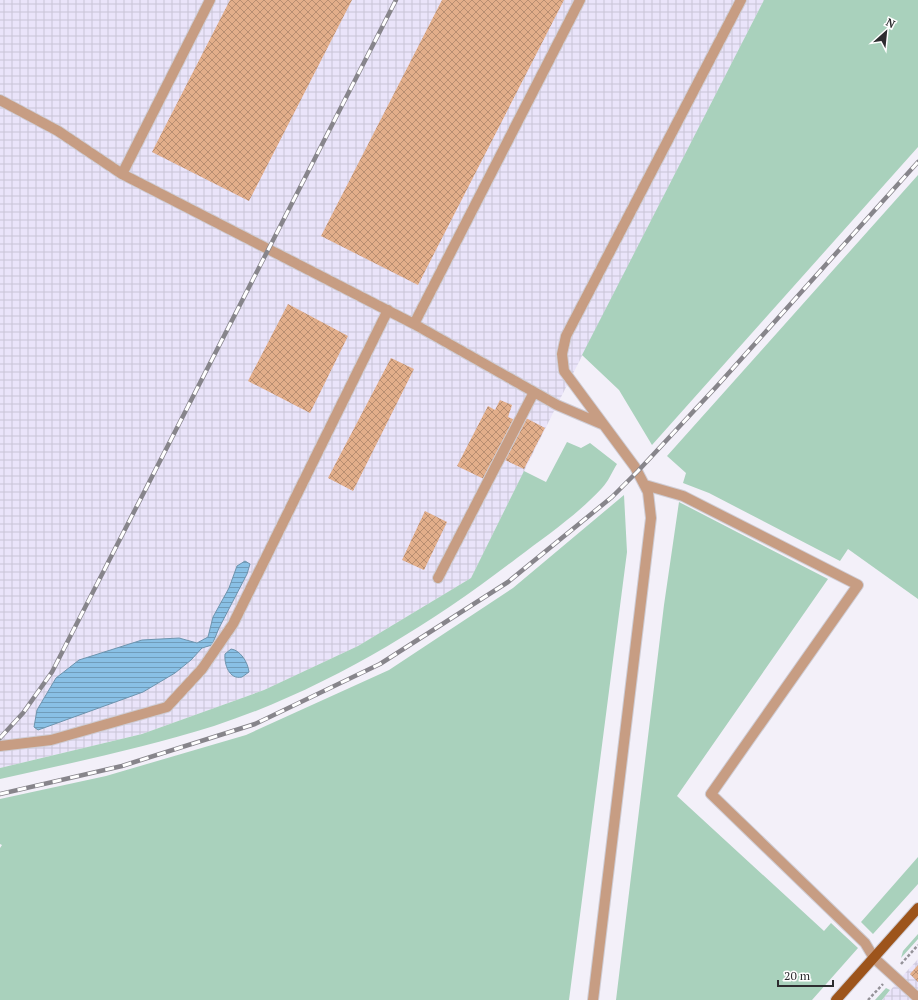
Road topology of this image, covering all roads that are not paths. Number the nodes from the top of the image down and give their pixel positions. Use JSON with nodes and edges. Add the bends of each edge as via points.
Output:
{"nodes":[{"id":1,"x":210,"y":0,"type":"edge"},
{"id":2,"x":580,"y":0,"type":"edge"},
{"id":3,"x":741,"y":0,"type":"edge"},
{"id":4,"x":0,"y":100,"type":"edge"},
{"id":5,"x":122,"y":174,"type":"junction"},
{"id":6,"x":388,"y":310,"type":"junction"},
{"id":7,"x":414,"y":324,"type":"junction"},
{"id":8,"x":534,"y":392,"type":"junction"},
{"id":9,"x":604,"y":425,"type":"junction"},
{"id":10,"x":645,"y":485,"type":"junction"},
{"id":11,"x":438,"y":578,"type":"dead end"},
{"id":12,"x":0,"y":746,"type":"edge"},
{"id":13,"x":918,"y":908,"type":"edge"},
{"id":14,"x":874,"y":958,"type":"junction"},
{"id":15,"x":918,"y":998,"type":"edge"},
{"id":16,"x":593,"y":1000,"type":"edge"},
{"id":17,"x":836,"y":1000,"type":"edge"}],
"edges":[{"from":1,"to":5,"type":"street"},
{"from":2,"to":7,"type":"street"},
{"from":3,"to":9,"type":"street","via":[[566,336],[562,354],[564,371]]},
{"from":4,"to":5,"type":"street","via":[[58,131]]},
{"from":5,"to":6,"type":"street"},
{"from":6,"to":7,"type":"street"},
{"from":6,"to":12,"type":"street","via":[[232,624],[202,669],[166,708],[51,740]]},
{"from":7,"to":8,"type":"street"},
{"from":8,"to":9,"type":"street"},
{"from":8,"to":11,"type":"street"},
{"from":9,"to":10,"type":"street"},
{"from":10,"to":14,"type":"street","via":[[683,496],[858,585],[711,794],[865,943]]},
{"from":10,"to":16,"type":"street","via":[[651,518]]},
{"from":13,"to":14,"type":"main road"},
{"from":14,"to":15,"type":"street"},
{"from":14,"to":17,"type":"main road"}]}
